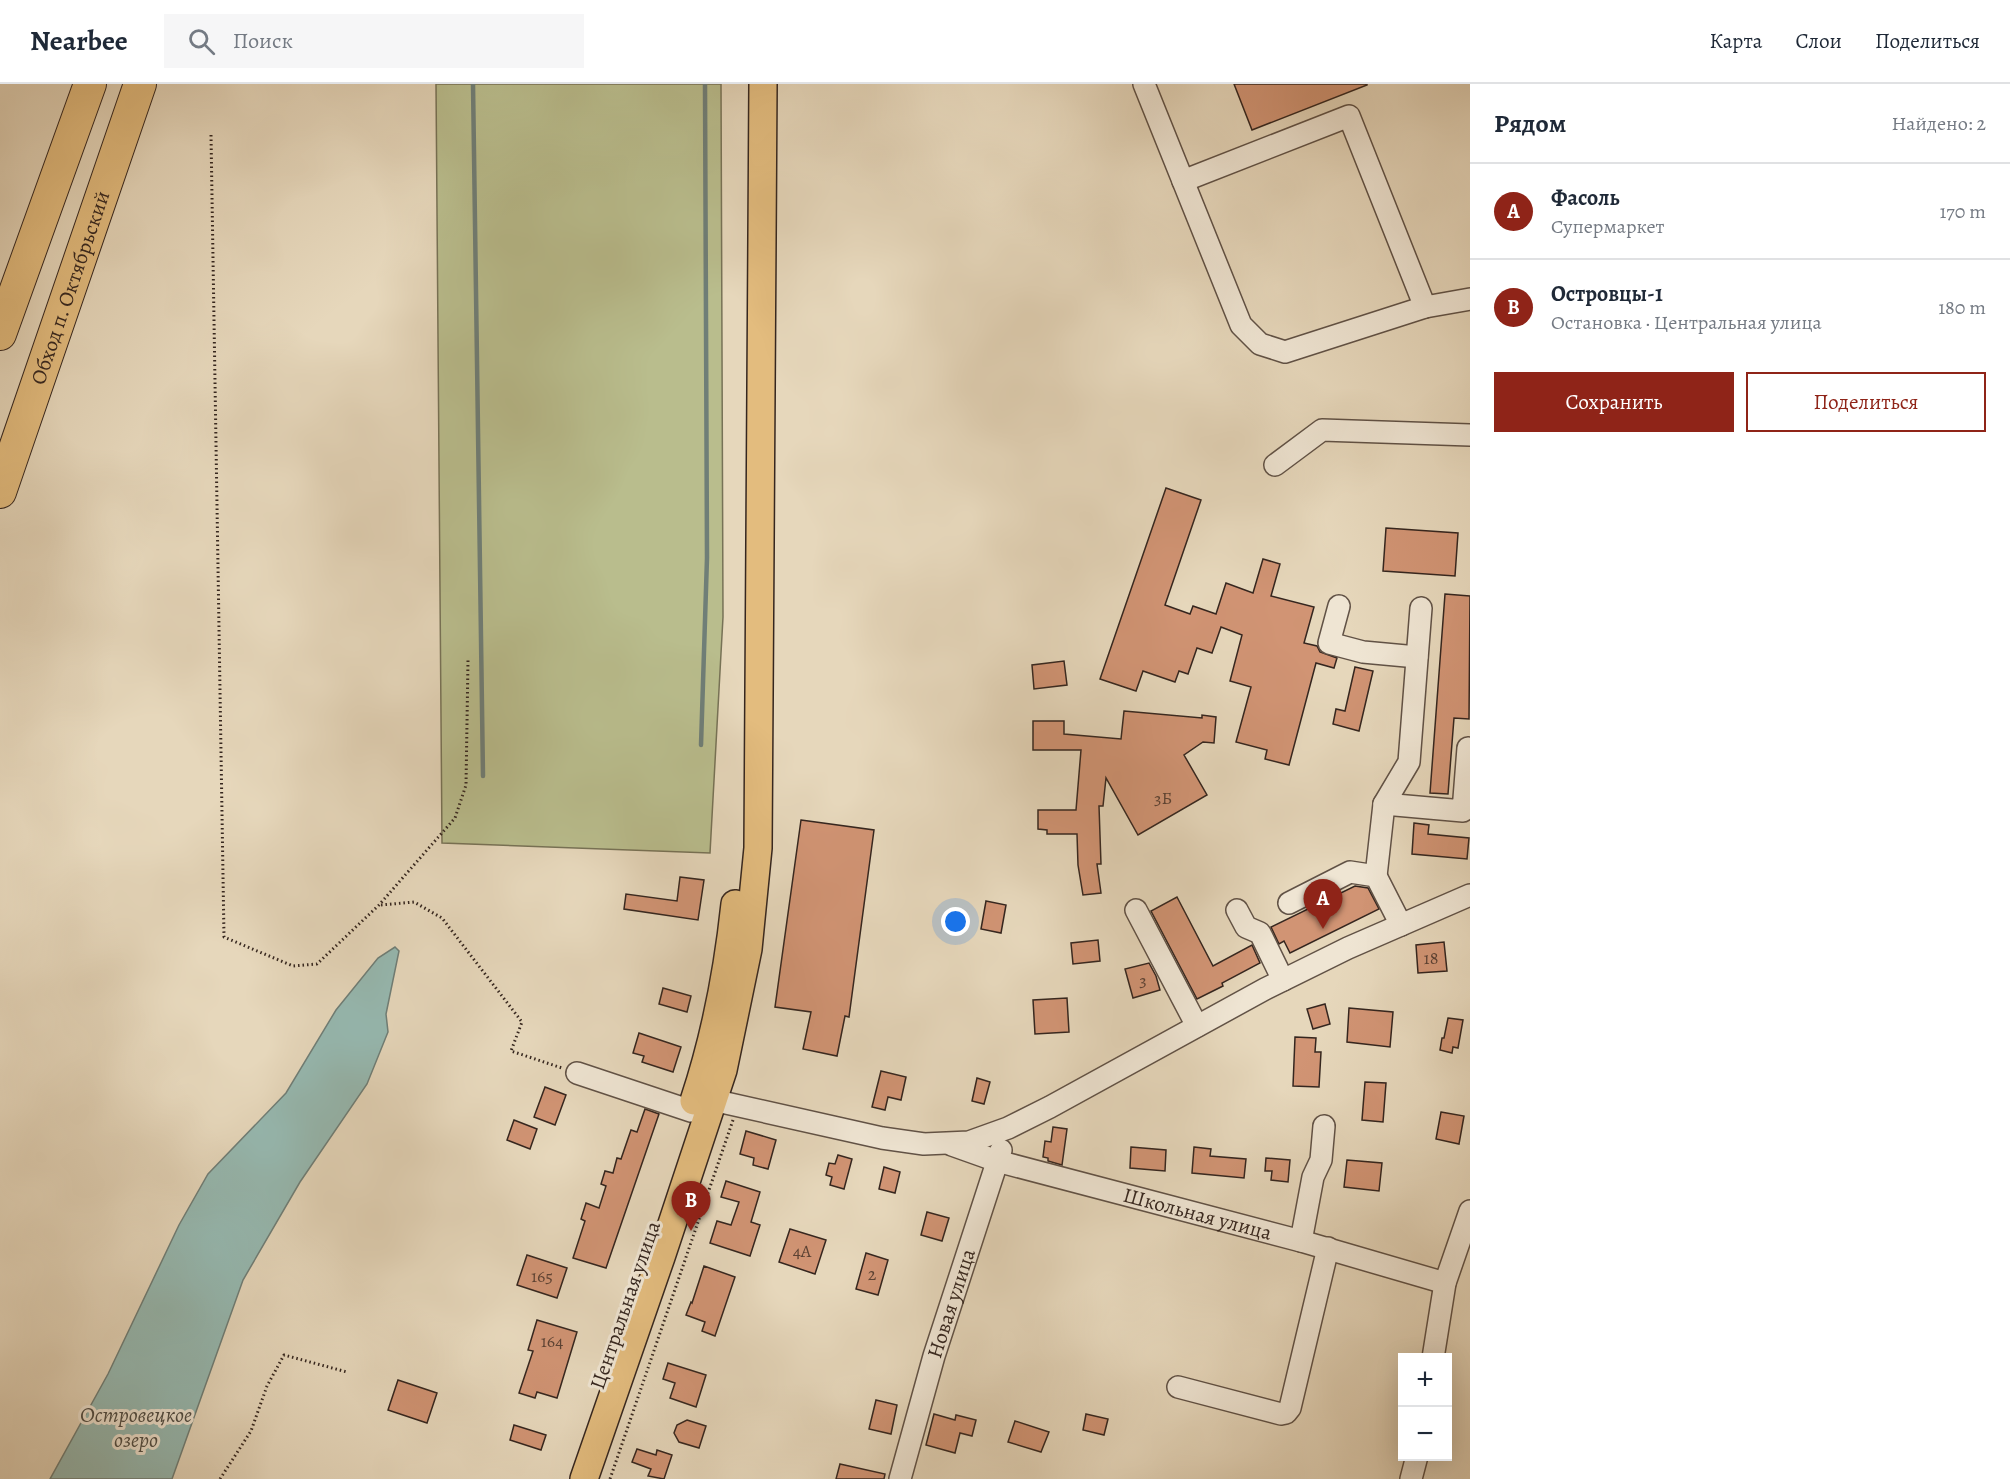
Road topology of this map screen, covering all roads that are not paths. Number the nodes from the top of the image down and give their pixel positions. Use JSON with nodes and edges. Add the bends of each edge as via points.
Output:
{"nodes":[{"id":1,"x":90,"y":84,"type":"edge"},
{"id":2,"x":140,"y":84,"type":"edge"},
{"id":3,"x":744,"y":84,"type":"edge"},
{"id":4,"x":763,"y":84,"type":"edge"},
{"id":5,"x":1144,"y":84,"type":"edge"},
{"id":6,"x":1183,"y":181,"type":"junction"},
{"id":7,"x":1470,"y":299,"type":"edge"},
{"id":8,"x":1425,"y":307,"type":"junction"},
{"id":9,"x":0,"y":334,"type":"edge"},
{"id":10,"x":1470,"y":435,"type":"edge"},
{"id":11,"x":1275,"y":465,"type":"dead end"},
{"id":12,"x":0,"y":492,"type":"edge"},
{"id":13,"x":1339,"y":606,"type":"dead end"},
{"id":14,"x":1421,"y":608,"type":"dead end"},
{"id":15,"x":1417,"y":657,"type":"junction"},
{"id":16,"x":1468,"y":748,"type":"dead end"},
{"id":17,"x":1384,"y":804,"type":"junction"},
{"id":18,"x":1376,"y":876,"type":"junction"},
{"id":19,"x":1470,"y":895,"type":"edge"},
{"id":20,"x":1288,"y":903,"type":"dead end"},
{"id":21,"x":1136,"y":910,"type":"dead end"},
{"id":22,"x":1238,"y":910,"type":"dead end"},
{"id":23,"x":1401,"y":925,"type":"junction"},
{"id":24,"x":1283,"y":980,"type":"junction"},
{"id":25,"x":1197,"y":1026,"type":"junction"},
{"id":26,"x":578,"y":1074,"type":"road end"},
{"id":27,"x":709,"y":1103,"type":"junction"},
{"id":28,"x":1324,"y":1126,"type":"dead end"},
{"id":29,"x":1008,"y":1128,"type":"junction"},
{"id":30,"x":949,"y":1144,"type":"junction"},
{"id":31,"x":997,"y":1161,"type":"junction"},
{"id":32,"x":1470,"y":1211,"type":"edge"},
{"id":33,"x":1301,"y":1241,"type":"junction"},
{"id":34,"x":1328,"y":1248,"type":"junction"},
{"id":35,"x":1445,"y":1283,"type":"junction"},
{"id":36,"x":1434,"y":1353,"type":"edge"},
{"id":37,"x":1178,"y":1386,"type":"dead end"},
{"id":38,"x":1416,"y":1461,"type":"edge"},
{"id":39,"x":566,"y":1479,"type":"edge"},
{"id":40,"x":584,"y":1479,"type":"edge"},
{"id":41,"x":900,"y":1479,"type":"edge"},
{"id":42,"x":1411,"y":1479,"type":"edge"}],
"edges":[{"from":1,"to":9,"type":"highway"},
{"from":2,"to":12,"type":"highway","name":"Обход п. Октябрьский"},
{"from":3,"to":27,"type":"main road","via":[[739,847]]},
{"from":4,"to":27,"type":"main road","via":[[758,848],[741,988],[723,1070]]},
{"from":5,"to":6,"type":"street"},
{"from":6,"to":8,"type":"street","via":[[1241,325],[1260,344],[1285,352]]},
{"from":6,"to":8,"type":"street","via":[[1349,116]]},
{"from":7,"to":8,"type":"street"},
{"from":10,"to":11,"type":"street","via":[[1322,430]]},
{"from":13,"to":15,"type":"street","via":[[1329,643],[1363,652]]},
{"from":14,"to":15,"type":"street"},
{"from":15,"to":17,"type":"street","via":[[1409,762]]},
{"from":16,"to":17,"type":"street","via":[[1463,810]]},
{"from":17,"to":18,"type":"street"},
{"from":18,"to":20,"type":"street","via":[[1350,872]]},
{"from":18,"to":23,"type":"street"},
{"from":19,"to":23,"type":"street"},
{"from":21,"to":25,"type":"street"},
{"from":22,"to":24,"type":"street","via":[[1246,927],[1260,933]]},
{"from":23,"to":24,"type":"street"},
{"from":24,"to":25,"type":"street"},
{"from":25,"to":29,"type":"street"},
{"from":26,"to":27,"type":"street"},
{"from":27,"to":30,"type":"street","via":[[837,1121],[882,1138]]},
{"from":27,"to":39,"type":"main road","name":"Центральная улица"},
{"from":27,"to":40,"type":"main road","name":"Центральная улица","via":[[658,1267]]},
{"from":28,"to":33,"type":"street","via":[[1321,1160],[1313,1177]]},
{"from":29,"to":30,"type":"street","via":[[969,1142]]},
{"from":29,"to":31,"type":"street","name":"Новая улица"},
{"from":30,"to":31,"type":"street","name":"Школьная улица"},
{"from":31,"to":33,"type":"street","name":"Школьная улица"},
{"from":31,"to":41,"type":"street","name":"Новая улица","via":[[934,1356]]},
{"from":32,"to":35,"type":"street"},
{"from":33,"to":34,"type":"street","name":"Школьная улица"},
{"from":34,"to":35,"type":"street","name":"Школьная улица"},
{"from":34,"to":37,"type":"street","via":[[1286,1413]]},
{"from":35,"to":36,"type":"street"},
{"from":38,"to":42,"type":"street"}]}
